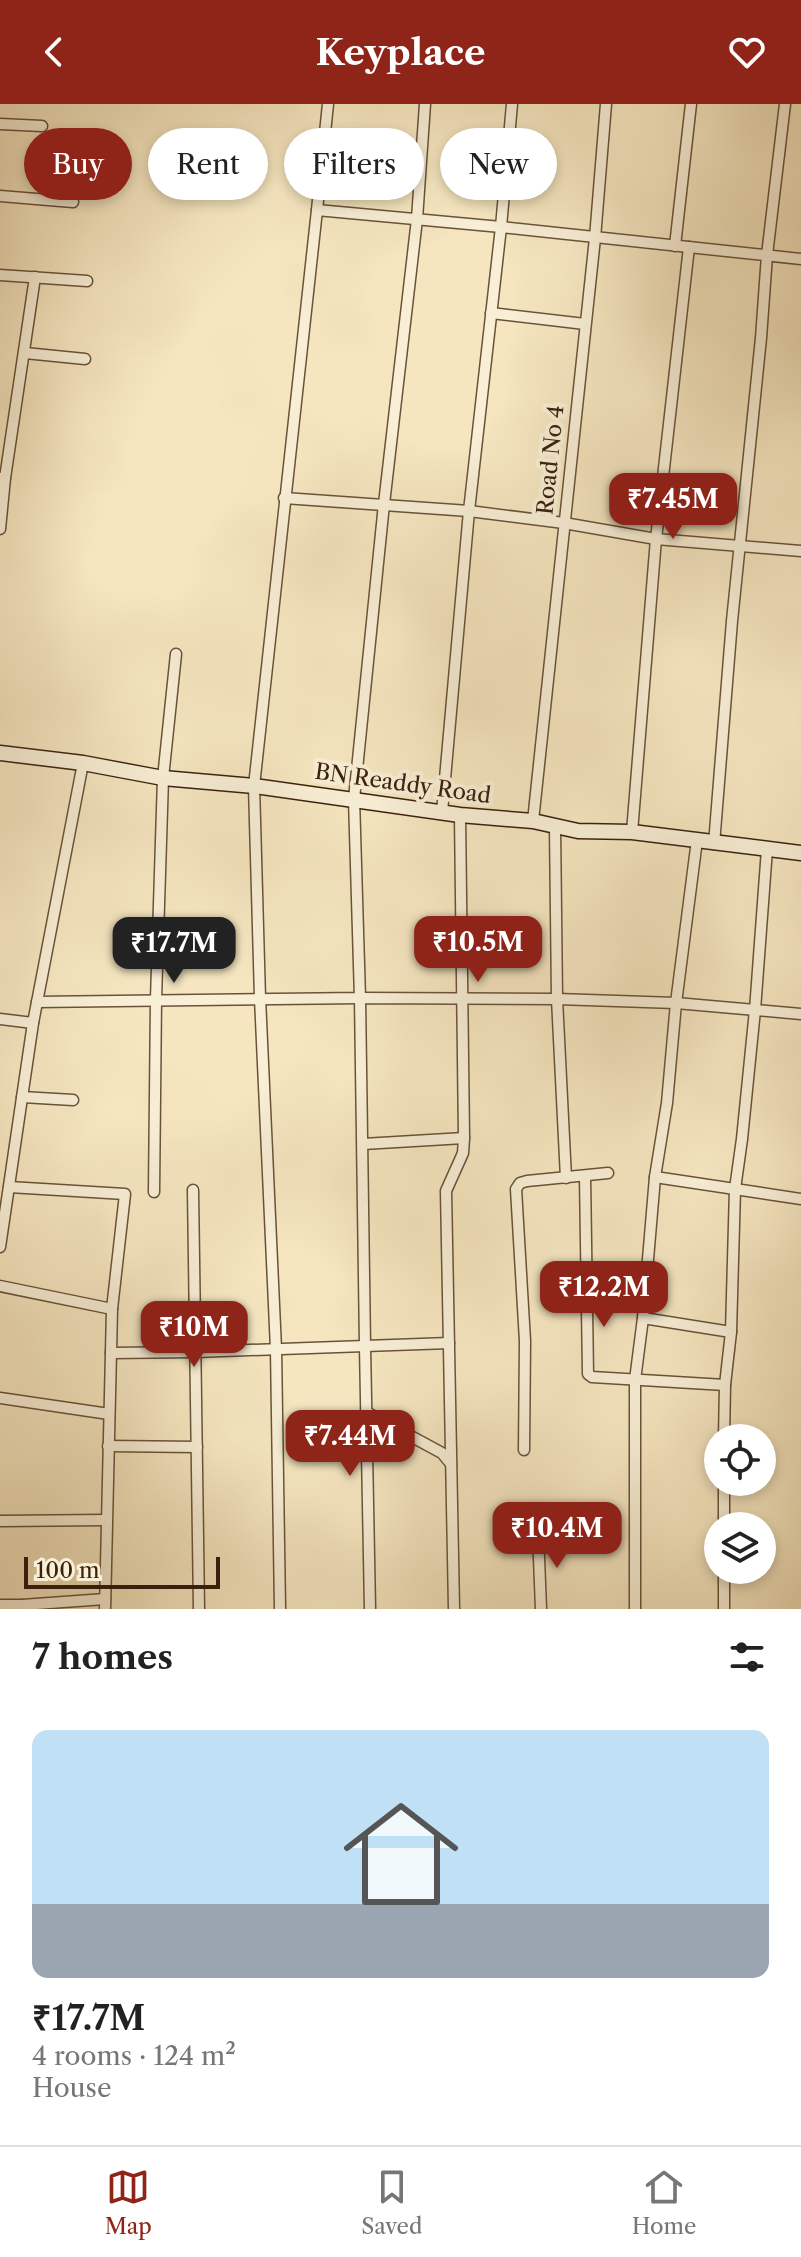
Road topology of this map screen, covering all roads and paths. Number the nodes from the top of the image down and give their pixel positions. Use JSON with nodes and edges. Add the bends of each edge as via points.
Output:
{"nodes":[{"id":1,"x":328,"y":104,"type":"edge"},
{"id":2,"x":425,"y":104,"type":"edge"},
{"id":3,"x":512,"y":104,"type":"edge"},
{"id":4,"x":606,"y":104,"type":"edge"},
{"id":5,"x":691,"y":104,"type":"edge"},
{"id":6,"x":785,"y":104,"type":"edge"},
{"id":7,"x":0,"y":124,"type":"edge"},
{"id":8,"x":42,"y":126,"type":"dead end"},
{"id":9,"x":0,"y":196,"type":"edge"},
{"id":10,"x":73,"y":202,"type":"dead end"},
{"id":11,"x":317,"y":210,"type":"junction"},
{"id":12,"x":417,"y":219,"type":"junction"},
{"id":13,"x":501,"y":227,"type":"junction"},
{"id":14,"x":595,"y":238,"type":"junction"},
{"id":15,"x":675,"y":246,"type":"junction"},
{"id":16,"x":689,"y":247,"type":"junction"},
{"id":17,"x":767,"y":255,"type":"junction"},
{"id":18,"x":801,"y":259,"type":"edge"},
{"id":19,"x":0,"y":275,"type":"edge"},
{"id":20,"x":35,"y":277,"type":"junction"},
{"id":21,"x":87,"y":281,"type":"dead end"},
{"id":22,"x":491,"y":313,"type":"junction"},
{"id":23,"x":585,"y":324,"type":"junction"},
{"id":24,"x":25,"y":353,"type":"junction"},
{"id":25,"x":85,"y":359,"type":"dead end"},
{"id":26,"x":3,"y":478,"type":"edge"},
{"id":27,"x":284,"y":498,"type":"junction"},
{"id":28,"x":384,"y":504,"type":"junction"},
{"id":29,"x":469,"y":511,"type":"junction"},
{"id":30,"x":564,"y":523,"type":"junction"},
{"id":31,"x":0,"y":529,"type":"edge"},
{"id":32,"x":656,"y":539,"type":"junction"},
{"id":33,"x":740,"y":546,"type":"junction"},
{"id":34,"x":801,"y":551,"type":"edge"},
{"id":35,"x":176,"y":654,"type":"dead end"},
{"id":36,"x":0,"y":753,"type":"edge"},
{"id":37,"x":83,"y":763,"type":"junction"},
{"id":38,"x":163,"y":778,"type":"junction"},
{"id":39,"x":254,"y":786,"type":"junction"},
{"id":40,"x":354,"y":799,"type":"junction"},
{"id":41,"x":442,"y":812,"type":"junction"},
{"id":42,"x":460,"y":815,"type":"junction"},
{"id":43,"x":533,"y":821,"type":"junction"},
{"id":44,"x":555,"y":827,"type":"junction"},
{"id":45,"x":632,"y":832,"type":"junction"},
{"id":46,"x":697,"y":840,"type":"junction"},
{"id":47,"x":714,"y":844,"type":"junction"},
{"id":48,"x":767,"y":849,"type":"junction"},
{"id":49,"x":801,"y":853,"type":"edge"},
{"id":50,"x":260,"y":998,"type":"junction"},
{"id":51,"x":360,"y":998,"type":"junction"},
{"id":52,"x":156,"y":999,"type":"junction"},
{"id":53,"x":461,"y":999,"type":"junction"},
{"id":54,"x":557,"y":999,"type":"junction"},
{"id":55,"x":37,"y":1002,"type":"junction"},
{"id":56,"x":676,"y":1003,"type":"junction"},
{"id":57,"x":755,"y":1010,"type":"junction"},
{"id":58,"x":801,"y":1014,"type":"edge"},
{"id":59,"x":0,"y":1019,"type":"edge"},
{"id":60,"x":33,"y":1023,"type":"junction"},
{"id":61,"x":22,"y":1097,"type":"junction"},
{"id":62,"x":73,"y":1100,"type":"dead end"},
{"id":63,"x":464,"y":1138,"type":"junction"},
{"id":64,"x":363,"y":1144,"type":"junction"},
{"id":65,"x":608,"y":1173,"type":"dead end"},
{"id":66,"x":585,"y":1176,"type":"junction"},
{"id":67,"x":655,"y":1177,"type":"junction"},
{"id":68,"x":566,"y":1178,"type":"junction"},
{"id":69,"x":9,"y":1187,"type":"junction"},
{"id":70,"x":735,"y":1189,"type":"junction"},
{"id":71,"x":193,"y":1190,"type":"dead end"},
{"id":72,"x":154,"y":1192,"type":"dead end"},
{"id":73,"x":801,"y":1199,"type":"edge"},
{"id":74,"x":0,"y":1247,"type":"edge"},
{"id":75,"x":0,"y":1286,"type":"edge"},
{"id":76,"x":112,"y":1309,"type":"junction"},
{"id":77,"x":643,"y":1318,"type":"junction"},
{"id":78,"x":731,"y":1332,"type":"junction"},
{"id":79,"x":449,"y":1343,"type":"junction"},
{"id":80,"x":365,"y":1346,"type":"junction"},
{"id":81,"x":276,"y":1349,"type":"junction"},
{"id":82,"x":195,"y":1352,"type":"junction"},
{"id":83,"x":111,"y":1353,"type":"junction"},
{"id":84,"x":635,"y":1380,"type":"junction"},
{"id":85,"x":725,"y":1385,"type":"junction"},
{"id":86,"x":0,"y":1398,"type":"edge"},
{"id":87,"x":366,"y":1412,"type":"junction"},
{"id":88,"x":109,"y":1414,"type":"junction"},
{"id":89,"x":724,"y":1424,"type":"edge"},
{"id":90,"x":108,"y":1446,"type":"junction"},
{"id":91,"x":197,"y":1447,"type":"junction"},
{"id":92,"x":524,"y":1450,"type":"dead end"},
{"id":93,"x":452,"y":1466,"type":"junction"},
{"id":94,"x":106,"y":1520,"type":"junction"},
{"id":95,"x":0,"y":1521,"type":"edge"},
{"id":96,"x":538,"y":1533,"type":"dead end"},
{"id":97,"x":724,"y":1584,"type":"edge"},
{"id":98,"x":105,"y":1604,"type":"edge"},
{"id":99,"x":0,"y":1605,"type":"edge"},
{"id":100,"x":22,"y":1607,"type":"edge"},
{"id":101,"x":199,"y":1609,"type":"edge"},
{"id":102,"x":280,"y":1609,"type":"edge"},
{"id":103,"x":370,"y":1609,"type":"edge"},
{"id":104,"x":454,"y":1609,"type":"edge"},
{"id":105,"x":541,"y":1609,"type":"edge"},
{"id":106,"x":635,"y":1609,"type":"edge"},
{"id":107,"x":724,"y":1609,"type":"edge"}],
"edges":[{"from":1,"to":11,"type":"street"},
{"from":2,"to":12,"type":"street"},
{"from":3,"to":13,"type":"street"},
{"from":4,"to":14,"type":"street","name":"Road No 4"},
{"from":5,"to":15,"type":"street"},
{"from":6,"to":17,"type":"street"},
{"from":7,"to":8,"type":"street"},
{"from":9,"to":10,"type":"street"},
{"from":11,"to":12,"type":"street"},
{"from":11,"to":27,"type":"street"},
{"from":12,"to":13,"type":"street"},
{"from":12,"to":28,"type":"street"},
{"from":13,"to":14,"type":"street"},
{"from":13,"to":22,"type":"street"},
{"from":14,"to":15,"type":"street"},
{"from":14,"to":23,"type":"street","name":"Road No 4"},
{"from":15,"to":16,"type":"street"},
{"from":16,"to":17,"type":"street"},
{"from":16,"to":32,"type":"street"},
{"from":17,"to":18,"type":"street"},
{"from":17,"to":33,"type":"street"},
{"from":19,"to":20,"type":"street"},
{"from":20,"to":21,"type":"street"},
{"from":20,"to":24,"type":"street"},
{"from":22,"to":23,"type":"street"},
{"from":22,"to":29,"type":"street"},
{"from":23,"to":30,"type":"street","name":"Road No 4"},
{"from":24,"to":25,"type":"street"},
{"from":24,"to":26,"type":"street"},
{"from":26,"to":31,"type":"street"},
{"from":27,"to":28,"type":"street"},
{"from":27,"to":39,"type":"street"},
{"from":28,"to":29,"type":"street"},
{"from":28,"to":40,"type":"street"},
{"from":29,"to":30,"type":"street"},
{"from":29,"to":41,"type":"street"},
{"from":30,"to":32,"type":"street"},
{"from":30,"to":43,"type":"street","name":"Road No 4"},
{"from":32,"to":33,"type":"street"},
{"from":32,"to":45,"type":"street"},
{"from":33,"to":34,"type":"street"},
{"from":33,"to":47,"type":"street"},
{"from":35,"to":38,"type":"street"},
{"from":36,"to":37,"type":"street","name":"BN Readdy Road"},
{"from":37,"to":38,"type":"street","name":"BN Readdy Road"},
{"from":37,"to":55,"type":"street"},
{"from":38,"to":39,"type":"street","name":"BN Readdy Road"},
{"from":38,"to":52,"type":"street"},
{"from":39,"to":40,"type":"street","name":"BN Readdy Road"},
{"from":39,"to":50,"type":"street"},
{"from":40,"to":41,"type":"street","name":"BN Readdy Road"},
{"from":40,"to":51,"type":"street"},
{"from":41,"to":42,"type":"street","name":"BN Readdy Road"},
{"from":42,"to":43,"type":"street","name":"BN Readdy Road"},
{"from":42,"to":53,"type":"street"},
{"from":43,"to":44,"type":"street","name":"BN Readdy Road"},
{"from":44,"to":45,"type":"street","name":"BN Readdy Road"},
{"from":44,"to":54,"type":"street"},
{"from":45,"to":46,"type":"street","name":"BN Readdy Road"},
{"from":46,"to":47,"type":"street","name":"BN Readdy Road"},
{"from":46,"to":56,"type":"street"},
{"from":47,"to":48,"type":"street","name":"BN Readdy Road"},
{"from":48,"to":49,"type":"street","name":"BN Readdy Road"},
{"from":48,"to":57,"type":"street"},
{"from":50,"to":51,"type":"street"},
{"from":50,"to":52,"type":"street"},
{"from":50,"to":81,"type":"street"},
{"from":51,"to":53,"type":"street"},
{"from":51,"to":64,"type":"street"},
{"from":52,"to":55,"type":"street"},
{"from":52,"to":72,"type":"street"},
{"from":53,"to":54,"type":"street"},
{"from":53,"to":63,"type":"street"},
{"from":54,"to":56,"type":"street"},
{"from":54,"to":68,"type":"street"},
{"from":55,"to":60,"type":"street"},
{"from":56,"to":57,"type":"street"},
{"from":56,"to":67,"type":"street"},
{"from":57,"to":58,"type":"street"},
{"from":57,"to":70,"type":"street"},
{"from":59,"to":60,"type":"street"},
{"from":60,"to":61,"type":"street"},
{"from":61,"to":62,"type":"street"},
{"from":61,"to":69,"type":"street"},
{"from":63,"to":64,"type":"street"},
{"from":63,"to":79,"type":"street","via":[[446,1191]]},
{"from":64,"to":80,"type":"street"},
{"from":65,"to":66,"type":"street"},
{"from":66,"to":68,"type":"street"},
{"from":66,"to":84,"type":"street","via":[[588,1374]]},
{"from":67,"to":70,"type":"street"},
{"from":67,"to":77,"type":"street"},
{"from":68,"to":92,"type":"street","via":[[527,1181],[516,1189],[525,1341]]},
{"from":69,"to":74,"type":"street"},
{"from":69,"to":76,"type":"street","via":[[125,1194]]},
{"from":70,"to":73,"type":"street"},
{"from":70,"to":78,"type":"street"},
{"from":71,"to":82,"type":"street"},
{"from":75,"to":76,"type":"street"},
{"from":76,"to":83,"type":"street"},
{"from":77,"to":78,"type":"street"},
{"from":77,"to":84,"type":"street"},
{"from":78,"to":85,"type":"street"},
{"from":79,"to":80,"type":"street"},
{"from":79,"to":93,"type":"street"},
{"from":80,"to":81,"type":"street"},
{"from":80,"to":87,"type":"street"},
{"from":81,"to":82,"type":"street"},
{"from":81,"to":102,"type":"street"},
{"from":82,"to":83,"type":"street"},
{"from":82,"to":91,"type":"street"},
{"from":83,"to":88,"type":"street"},
{"from":84,"to":85,"type":"street"},
{"from":84,"to":106,"type":"street"},
{"from":85,"to":89,"type":"street"},
{"from":86,"to":88,"type":"street"},
{"from":87,"to":93,"type":"street","via":[[442,1453]]},
{"from":87,"to":103,"type":"street"},
{"from":88,"to":90,"type":"street"},
{"from":90,"to":91,"type":"street"},
{"from":90,"to":94,"type":"street"},
{"from":91,"to":101,"type":"street"},
{"from":93,"to":104,"type":"street"},
{"from":94,"to":95,"type":"street"},
{"from":94,"to":98,"type":"street"},
{"from":96,"to":105,"type":"street"},
{"from":97,"to":107,"type":"street"},
{"from":98,"to":100,"type":"street"},
{"from":99,"to":100,"type":"street"}]}
